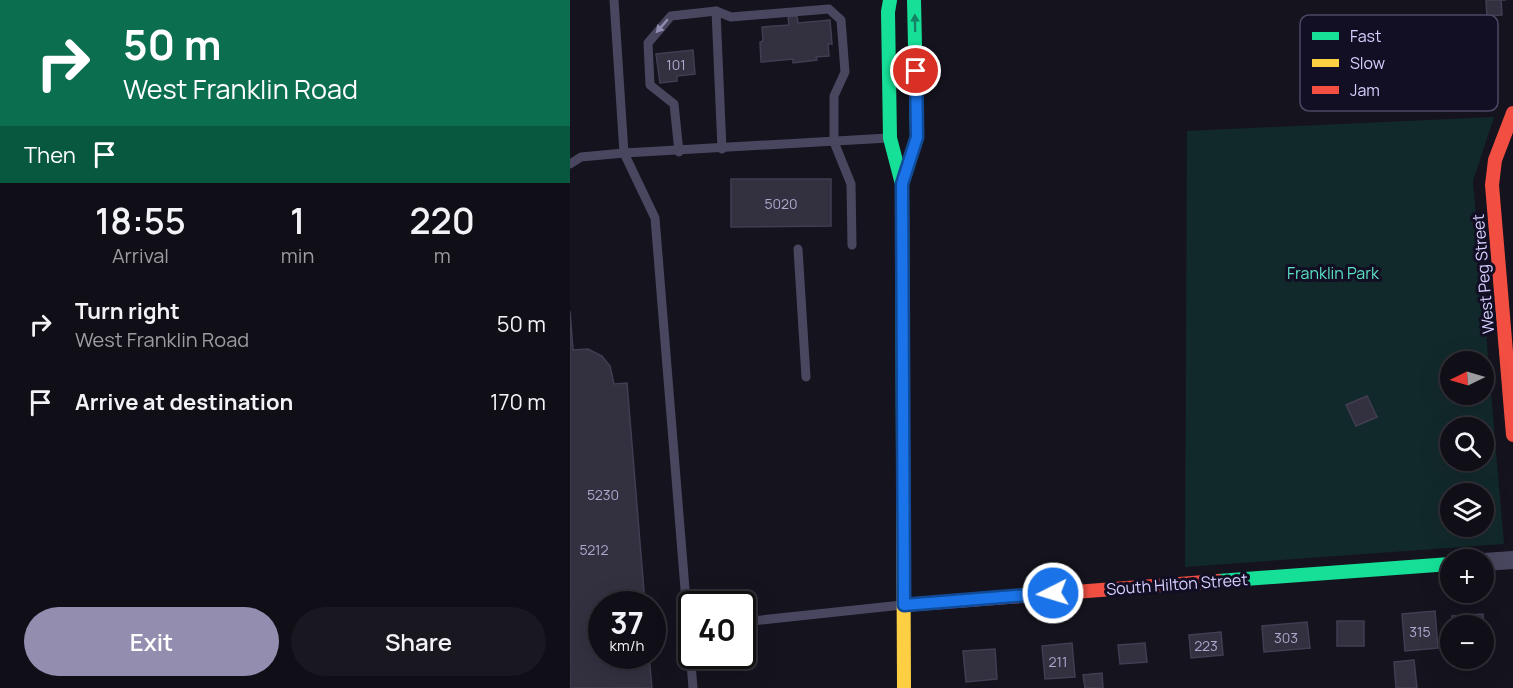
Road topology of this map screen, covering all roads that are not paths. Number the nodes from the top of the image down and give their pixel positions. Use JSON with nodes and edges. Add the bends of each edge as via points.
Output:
{"nodes":[{"id":1,"x":614,"y":0,"type":"edge"},
{"id":2,"x":890,"y":0,"type":"edge"},
{"id":3,"x":914,"y":0,"type":"edge"},
{"id":4,"x":716,"y":11,"type":"junction"},
{"id":5,"x":1513,"y":113,"type":"edge"},
{"id":6,"x":890,"y":138,"type":"junction"},
{"id":7,"x":834,"y":142,"type":"junction"},
{"id":8,"x":722,"y":149,"type":"junction"},
{"id":9,"x":679,"y":152,"type":"junction"},
{"id":10,"x":624,"y":153,"type":"junction"},
{"id":11,"x":570,"y":164,"type":"edge"},
{"id":12,"x":902,"y":184,"type":"junction"},
{"id":13,"x":852,"y":245,"type":"dead end"},
{"id":14,"x":798,"y":249,"type":"dead end"},
{"id":15,"x":806,"y":377,"type":"dead end"},
{"id":16,"x":1513,"y":435,"type":"edge"},
{"id":17,"x":1513,"y":560,"type":"edge"},
{"id":18,"x":1494,"y":561,"type":"edge"},
{"id":19,"x":1440,"y":565,"type":"edge"},
{"id":20,"x":686,"y":591,"type":"edge"},
{"id":21,"x":904,"y":605,"type":"junction"},
{"id":22,"x":756,"y":621,"type":"edge"},
{"id":23,"x":692,"y":669,"type":"edge"},
{"id":24,"x":693,"y":688,"type":"edge"},
{"id":25,"x":904,"y":688,"type":"edge"}],
"edges":[{"from":1,"to":10,"type":"lane"},
{"from":2,"to":6,"type":"street"},
{"from":12,"to":3,"type":"street","one_way":true,"via":[[917,137]]},
{"from":4,"to":7,"type":"lane","via":[[731,17],[829,9],[841,20],[845,72],[834,96]]},
{"from":4,"to":8,"type":"lane"},
{"from":4,"to":9,"type":"lane","one_way":true,"via":[[671,16],[648,43],[650,85],[674,104]]},
{"from":5,"to":16,"type":"street","name":"West Peg Street","via":[[1495,160],[1492,185]]},
{"from":6,"to":7,"type":"lane"},
{"from":6,"to":12,"type":"street"},
{"from":7,"to":8,"type":"lane"},
{"from":7,"to":13,"type":"lane","via":[[851,184]]},
{"from":8,"to":9,"type":"lane"},
{"from":9,"to":10,"type":"lane"},
{"from":10,"to":11,"type":"lane","via":[[581,158]]},
{"from":10,"to":20,"type":"lane","via":[[655,218]]},
{"from":12,"to":21,"type":"street"},
{"from":14,"to":15,"type":"lane"},
{"from":17,"to":18,"type":"street"},
{"from":19,"to":21,"type":"street","name":"South Hilton Street"},
{"from":21,"to":22,"type":"lane"},
{"from":21,"to":25,"type":"street"},
{"from":23,"to":24,"type":"lane"}]}
